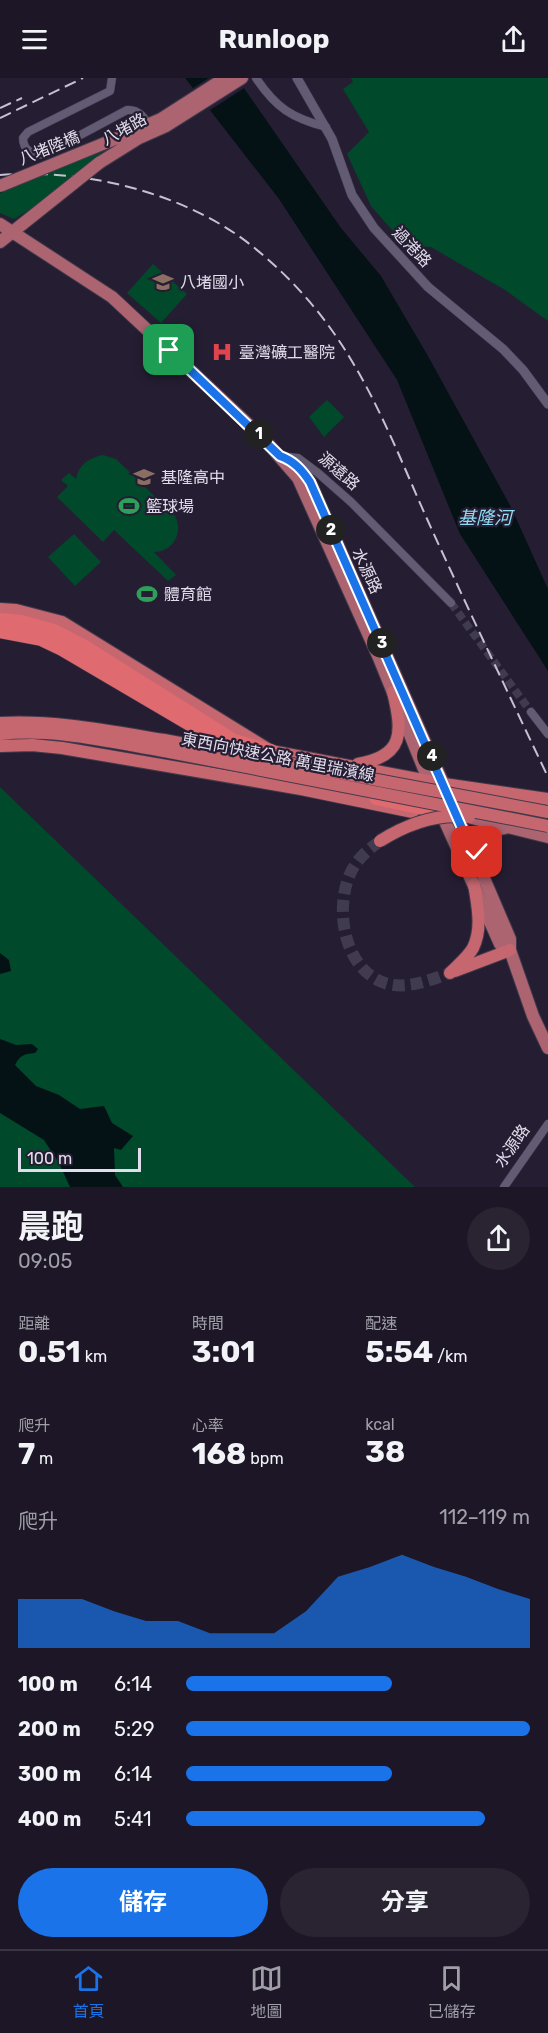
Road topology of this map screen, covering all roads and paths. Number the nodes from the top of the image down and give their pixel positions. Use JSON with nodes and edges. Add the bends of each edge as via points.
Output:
{"nodes":[{"id":1,"x":112,"y":78,"type":"edge"},
{"id":2,"x":225,"y":78,"type":"edge"},
{"id":3,"x":242,"y":78,"type":"edge"},
{"id":4,"x":256,"y":78,"type":"edge"},
{"id":5,"x":297,"y":78,"type":"edge"},
{"id":6,"x":163,"y":122,"type":"junction"},
{"id":7,"x":326,"y":127,"type":"junction"},
{"id":8,"x":150,"y":128,"type":"junction"},
{"id":9,"x":110,"y":141,"type":"joint"},
{"id":10,"x":99,"y":163,"type":"joint"},
{"id":11,"x":0,"y":186,"type":"edge"},
{"id":12,"x":0,"y":224,"type":"edge"},
{"id":13,"x":13,"y":231,"type":"junction"},
{"id":14,"x":0,"y":242,"type":"edge"},
{"id":15,"x":548,"y":404,"type":"edge"},
{"id":16,"x":280,"y":456,"type":"junction"},
{"id":17,"x":451,"y":603,"type":"tunnel mouth"},
{"id":18,"x":0,"y":609,"type":"edge"},
{"id":19,"x":0,"y":620,"type":"edge"},
{"id":20,"x":0,"y":631,"type":"edge"},
{"id":21,"x":393,"y":692,"type":"junction"},
{"id":22,"x":531,"y":712,"type":"tunnel mouth"},
{"id":23,"x":0,"y":723,"type":"edge"},
{"id":24,"x":0,"y":734,"type":"edge"},
{"id":25,"x":548,"y":734,"type":"edge"},
{"id":26,"x":0,"y":746,"type":"edge"},
{"id":27,"x":164,"y":746,"type":"junction"},
{"id":28,"x":271,"y":752,"type":"junction"},
{"id":29,"x":338,"y":764,"type":"junction"},
{"id":30,"x":428,"y":781,"type":"junction"},
{"id":31,"x":444,"y":784,"type":"junction"},
{"id":32,"x":542,"y":798,"type":"edge"},
{"id":33,"x":441,"y":812,"type":"junction"},
{"id":34,"x":548,"y":812,"type":"edge"},
{"id":35,"x":456,"y":814,"type":"junction"},
{"id":36,"x":548,"y":826,"type":"edge"},
{"id":37,"x":518,"y":830,"type":"junction"},
{"id":38,"x":548,"y":837,"type":"edge"},
{"id":39,"x":380,"y":841,"type":"tunnel mouth"},
{"id":40,"x":479,"y":867,"type":"junction"},
{"id":41,"x":474,"y":884,"type":"junction"},
{"id":42,"x":510,"y":950,"type":"junction"},
{"id":43,"x":548,"y":1048,"type":"edge"},
{"id":44,"x":548,"y":1124,"type":"edge"},
{"id":45,"x":504,"y":1187,"type":"edge"}],
"edges":[{"from":1,"to":8,"type":"street","via":[[110,91],[28,132],[23,138],[26,150],[45,154],[127,110],[137,111]]},
{"from":2,"to":6,"type":"main road"},
{"from":3,"to":6,"type":"main road"},
{"from":4,"to":7,"type":"street","via":[[286,112]]},
{"from":5,"to":7,"type":"street","name":"過港路"},
{"from":6,"to":8,"type":"main road","name":"八堵路"},
{"from":7,"to":15,"type":"street","name":"過港路","via":[[352,195],[374,228],[428,287],[503,349]]},
{"from":8,"to":9,"type":"main road","name":"八堵路"},
{"from":8,"to":10,"type":"main road","name":"八堵路"},
{"from":9,"to":11,"type":"main road","name":"八堵陸橋","bridge":true},
{"from":10,"to":13,"type":"main road","name":"八堵陸橋","bridge":true},
{"from":12,"to":13,"type":"main road","name":"源遠路"},
{"from":13,"to":14,"type":"main road"},
{"from":13,"to":16,"type":"main road","name":"源遠路","via":[[112,297]]},
{"from":16,"to":17,"type":"street","name":"源遠路","via":[[298,458],[318,473]]},
{"from":16,"to":21,"type":"main road","name":"水源路","via":[[298,478]]},
{"from":16,"to":31,"type":"main road","name":"水源路","via":[[290,459],[310,482]]},
{"from":18,"to":28,"type":"highway","via":[[62,622]]},
{"from":19,"to":28,"type":"highway","via":[[54,631],[234,741]]},
{"from":20,"to":33,"type":"highway","via":[[41,639],[62,649],[217,741],[296,781]]},
{"from":21,"to":29,"type":"highway","via":[[398,729],[392,750],[374,761]]},
{"from":21,"to":30,"type":"main road","name":"水源路"},
{"from":22,"to":25,"type":"street"},
{"from":23,"to":27,"type":"highway","name":"東西向快速公路 萬里瑞濱線","via":[[67,725]]},
{"from":24,"to":27,"type":"highway","name":"東西向快速公路 萬里瑞濱線","via":[[52,734]]},
{"from":26,"to":33,"type":"highway","via":[[62,748],[393,809]]},
{"from":27,"to":34,"type":"highway","name":"東西向快速公路 萬里瑞濱線","bridge":true},
{"from":27,"to":36,"type":"highway","name":"東西向快速公路 萬里瑞濱線","bridge":true},
{"from":28,"to":29,"type":"highway"},
{"from":29,"to":30,"type":"highway"},
{"from":30,"to":31,"type":"main road"},
{"from":30,"to":33,"type":"main road","name":"水源路"},
{"from":31,"to":32,"type":"highway"},
{"from":31,"to":35,"type":"main road","name":"水源路"},
{"from":31,"to":36,"type":"main road"},
{"from":33,"to":35,"type":"main road"},
{"from":33,"to":41,"type":"main road","name":"水源路"},
{"from":35,"to":37,"type":"main road"},
{"from":35,"to":40,"type":"main road","name":"水源路"},
{"from":36,"to":39,"type":"highway","bridge":true,"via":[[448,816],[414,824]]},
{"from":37,"to":38,"type":"main road"},
{"from":37,"to":40,"type":"main road","via":[[499,829],[487,834],[477,852]]},
{"from":40,"to":42,"type":"main road","name":"水源路","via":[[510,939]]},
{"from":41,"to":42,"type":"main road","name":"水源路","via":[[500,944]]},
{"from":41,"to":42,"type":"highway","via":[[476,940],[468,956],[450,973]]},
{"from":42,"to":43,"type":"main road","name":"水源路"},
{"from":44,"to":45,"type":"street","name":"水源路"}]}
